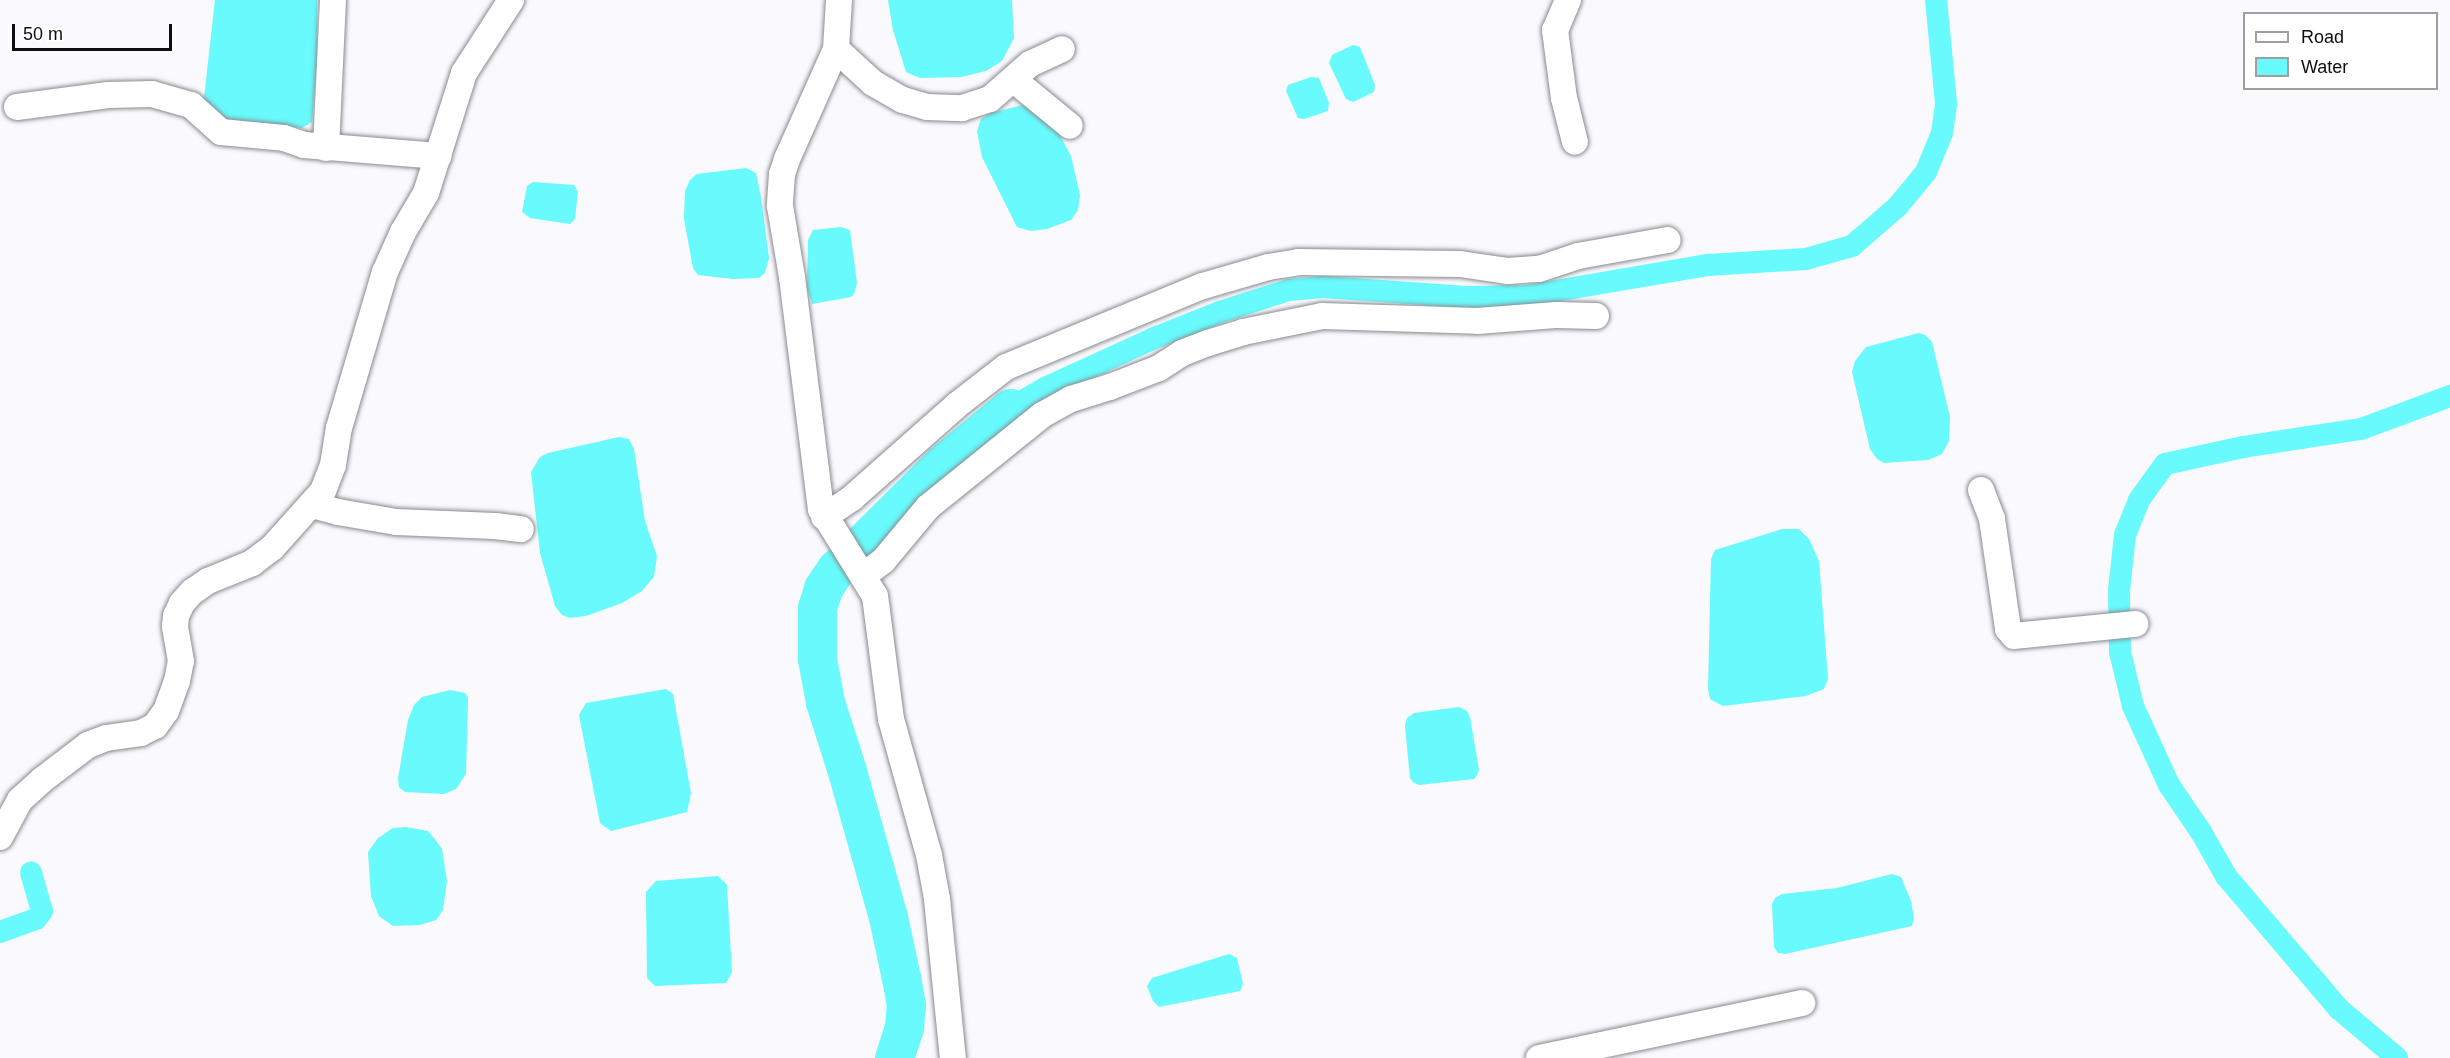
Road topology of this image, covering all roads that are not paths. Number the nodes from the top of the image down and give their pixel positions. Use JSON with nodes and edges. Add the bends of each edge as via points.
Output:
{"nodes":[{"id":1,"x":333,"y":0,"type":"edge"},
{"id":2,"x":511,"y":0,"type":"edge"},
{"id":3,"x":838,"y":0,"type":"edge"},
{"id":4,"x":1568,"y":0,"type":"edge"},
{"id":5,"x":836,"y":49,"type":"junction"},
{"id":6,"x":1062,"y":49,"type":"dead end"},
{"id":7,"x":1014,"y":80,"type":"junction"},
{"id":8,"x":17,"y":107,"type":"dead end"},
{"id":9,"x":1070,"y":126,"type":"dead end"},
{"id":10,"x":1575,"y":142,"type":"dead end"},
{"id":11,"x":326,"y":147,"type":"junction"},
{"id":12,"x":439,"y":156,"type":"junction"},
{"id":13,"x":1668,"y":240,"type":"dead end"},
{"id":14,"x":1596,"y":316,"type":"dead end"},
{"id":15,"x":1982,"y":490,"type":"dead end"},
{"id":16,"x":312,"y":505,"type":"junction"},
{"id":17,"x":827,"y":522,"type":"junction"},
{"id":18,"x":521,"y":530,"type":"dead end"},
{"id":19,"x":860,"y":573,"type":"junction"},
{"id":20,"x":2135,"y":624,"type":"dead end"},
{"id":21,"x":0,"y":837,"type":"edge"},
{"id":22,"x":1802,"y":1003,"type":"dead end"},
{"id":23,"x":953,"y":1058,"type":"edge"},
{"id":24,"x":1539,"y":1058,"type":"edge"}],
"edges":[{"from":1,"to":11,"type":"street"},
{"from":2,"to":12,"type":"street","via":[[464,73]]},
{"from":3,"to":5,"type":"street"},
{"from":4,"to":10,"type":"street","via":[[1555,30],[1564,98]]},
{"from":5,"to":7,"type":"street","via":[[873,83],[903,100],[927,107],[962,108],[990,99]]},
{"from":5,"to":17,"type":"street","via":[[787,159],[780,191],[818,490]]},
{"from":6,"to":7,"type":"street","via":[[1030,64]]},
{"from":7,"to":9,"type":"street"},
{"from":8,"to":11,"type":"street","via":[[108,95],[152,94],[191,105],[221,132]]},
{"from":11,"to":12,"type":"street"},
{"from":12,"to":16,"type":"street","via":[[426,194],[385,272],[339,428],[331,472]]},
{"from":13,"to":17,"type":"street","via":[[1578,256],[1539,268],[1508,271],[1460,264],[1298,262],[1203,286],[1006,367],[957,405]]},
{"from":14,"to":19,"type":"street","via":[[1477,321],[1322,315],[1208,343],[1159,368],[1071,399],[1042,415],[928,507],[883,561]]},
{"from":15,"to":20,"type":"street","via":[[1992,519],[2008,629],[2014,636]]},
{"from":16,"to":18,"type":"street","via":[[396,522],[495,525]]},
{"from":16,"to":21,"type":"street","via":[[272,548],[252,562],[208,581],[182,603],[175,627],[181,662],[166,711],[155,726],[88,746],[20,800]]},
{"from":17,"to":19,"type":"street"},
{"from":19,"to":23,"type":"street","via":[[874,596],[891,719],[932,871]]},
{"from":22,"to":24,"type":"street"}]}
